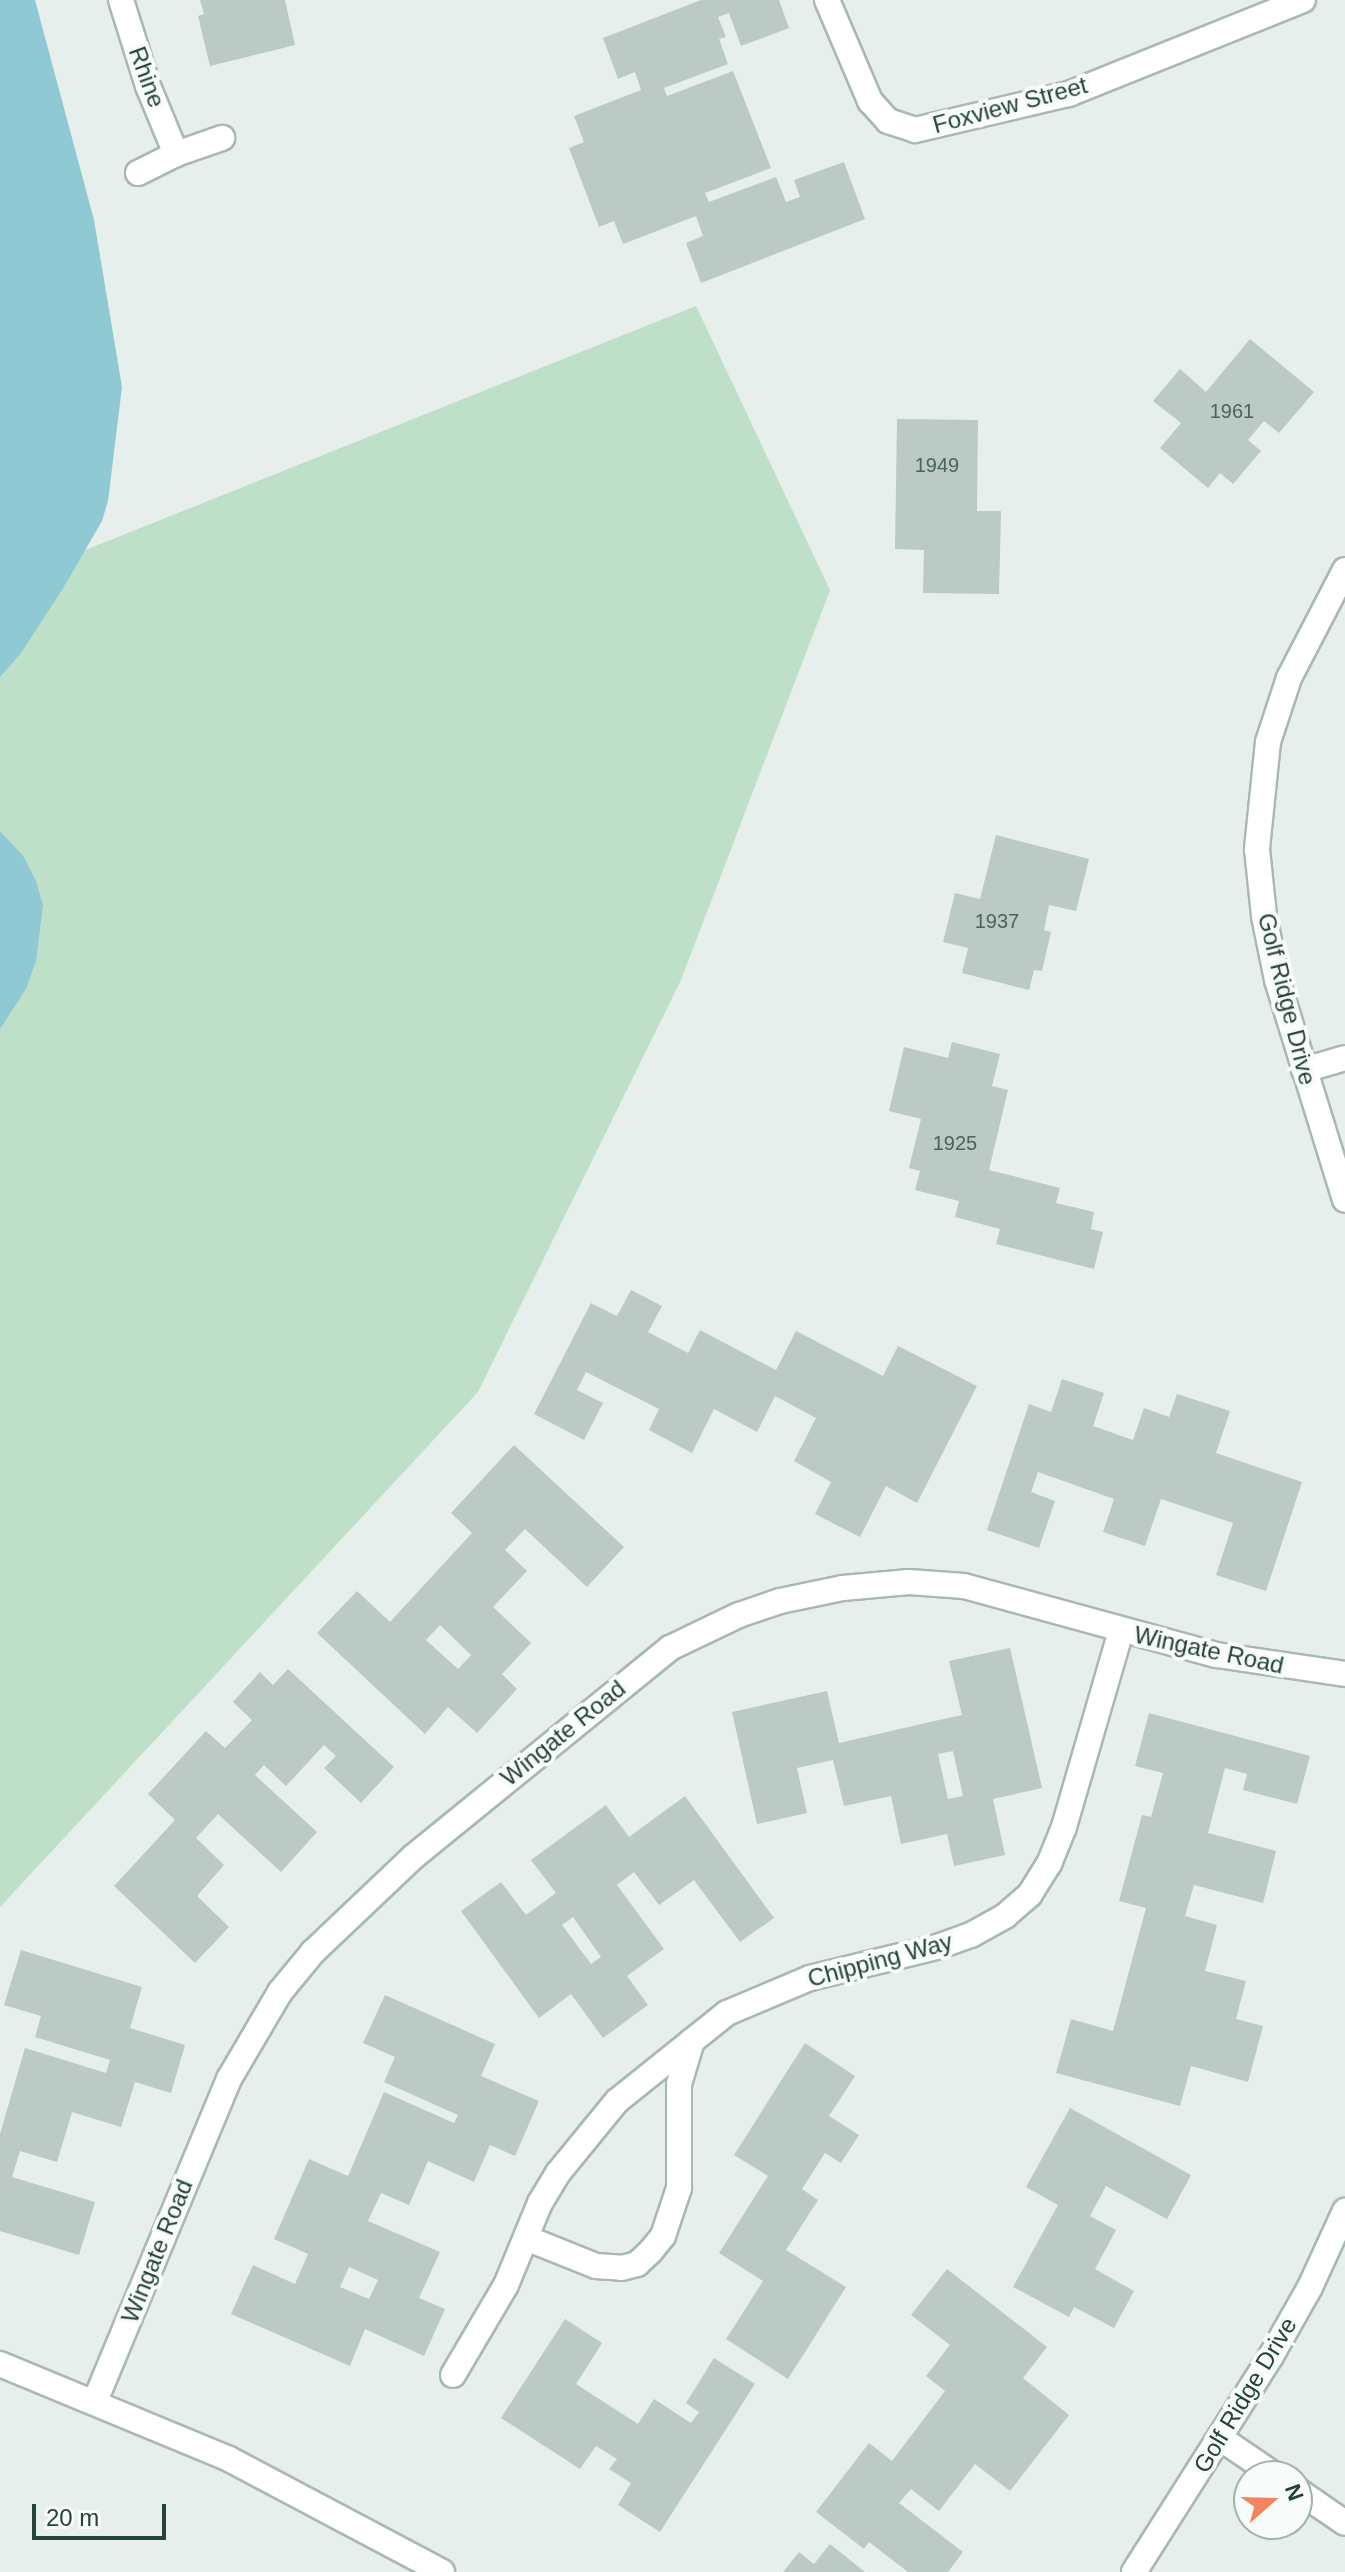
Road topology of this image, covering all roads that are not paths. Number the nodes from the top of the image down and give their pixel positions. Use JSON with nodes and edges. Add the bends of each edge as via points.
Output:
{"nodes":[{"id":1,"x":121,"y":0,"type":"edge"},
{"id":2,"x":827,"y":0,"type":"edge"},
{"id":3,"x":1303,"y":0,"type":"edge"},
{"id":4,"x":222,"y":138,"type":"dead end"},
{"id":5,"x":176,"y":154,"type":"junction"},
{"id":6,"x":138,"y":173,"type":"dead end"},
{"id":7,"x":1345,"y":570,"type":"edge"},
{"id":8,"x":1345,"y":1058,"type":"edge"},
{"id":9,"x":1304,"y":1070,"type":"junction"},
{"id":10,"x":1345,"y":1200,"type":"edge"},
{"id":11,"x":1121,"y":1631,"type":"junction"},
{"id":12,"x":1345,"y":1674,"type":"edge"},
{"id":13,"x":692,"y":2041,"type":"junction"},
{"id":14,"x":1345,"y":2211,"type":"edge"},
{"id":15,"x":526,"y":2238,"type":"junction"},
{"id":16,"x":0,"y":2364,"type":"edge"},
{"id":17,"x":453,"y":2375,"type":"dead end"},
{"id":18,"x":95,"y":2401,"type":"junction"},
{"id":19,"x":1220,"y":2438,"type":"junction"},
{"id":20,"x":1252,"y":2460,"type":"edge"},
{"id":21,"x":1313,"y":2501,"type":"edge"},
{"id":22,"x":1345,"y":2523,"type":"edge"},
{"id":23,"x":441,"y":2572,"type":"edge"},
{"id":24,"x":1134,"y":2572,"type":"edge"}],
"edges":[{"from":1,"to":5,"type":"street","name":"Rhine"},
{"from":2,"to":3,"type":"street","name":"Foxview Street","via":[[870,101],[888,121],[915,130],[1069,94]]},
{"from":4,"to":5,"type":"street"},
{"from":5,"to":6,"type":"street"},
{"from":7,"to":9,"type":"street","name":"Golf Ridge Drive","via":[[1289,678],[1268,742],[1260,802],[1257,849],[1264,916]]},
{"from":8,"to":9,"type":"street"},
{"from":9,"to":10,"type":"street","name":"Golf Ridge Drive"},
{"from":11,"to":12,"type":"street","name":"Wingate Road","via":[[1217,1655]]},
{"from":11,"to":13,"type":"street","name":"Chipping Way","via":[[1064,1827],[1030,1894],[971,1935],[765,1994],[727,2013]]},
{"from":11,"to":18,"type":"street","name":"Wingate Road","via":[[964,1586],[909,1582],[780,1601],[703,1630],[647,1664],[413,1857],[313,1952],[280,1992],[229,2079]]},
{"from":13,"to":15,"type":"street","name":"Chipping Way","via":[[617,2101],[587,2135],[540,2203]]},
{"from":13,"to":15,"type":"street","via":[[679,2084],[679,2188],[663,2236],[650,2252],[622,2268],[596,2266]]},
{"from":14,"to":19,"type":"street","name":"Golf Ridge Drive","via":[[1310,2287]]},
{"from":15,"to":17,"type":"street","name":"Chipping Way","via":[[506,2285]]},
{"from":16,"to":18,"type":"street"},
{"from":18,"to":23,"type":"street","via":[[229,2459]]},
{"from":19,"to":20,"type":"street"},
{"from":19,"to":24,"type":"street","name":"Golf Ridge Drive"},
{"from":21,"to":22,"type":"street"}]}
